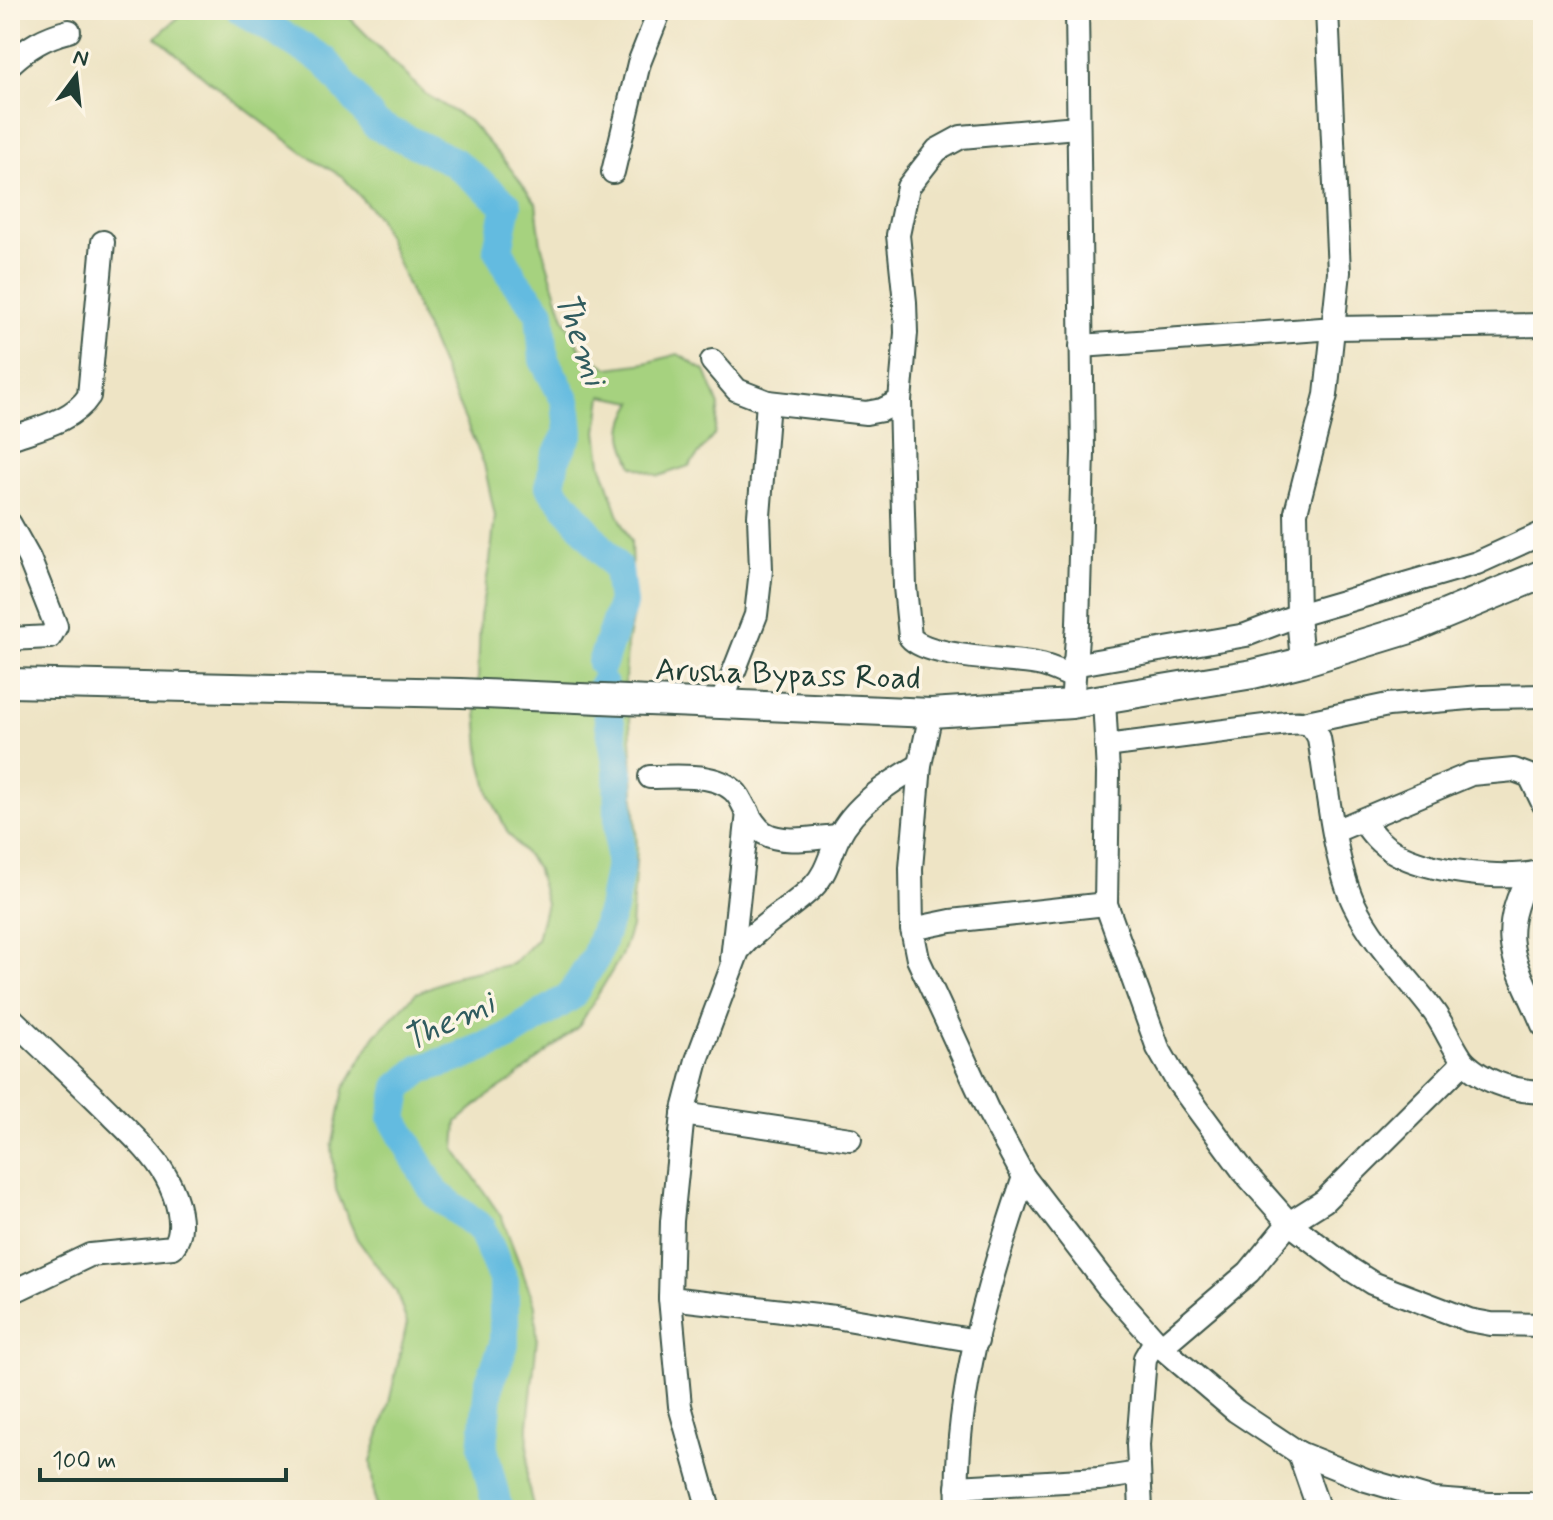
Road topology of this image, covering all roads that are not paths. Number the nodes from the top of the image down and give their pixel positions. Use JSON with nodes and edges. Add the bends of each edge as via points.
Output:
{"nodes":[{"id":1,"x":660,"y":10,"type":"edge"},
{"id":2,"x":1077,"y":10,"type":"edge"},
{"id":3,"x":1327,"y":10,"type":"edge"},
{"id":4,"x":69,"y":31,"type":"dead end"},
{"id":5,"x":10,"y":64,"type":"edge"},
{"id":6,"x":1077,"y":127,"type":"junction"},
{"id":7,"x":613,"y":172,"type":"dead end"},
{"id":8,"x":103,"y":242,"type":"dead end"},
{"id":9,"x":1543,"y":325,"type":"edge"},
{"id":10,"x":1335,"y":328,"type":"junction"},
{"id":11,"x":1081,"y":346,"type":"junction"},
{"id":12,"x":712,"y":361,"type":"dead end"},
{"id":13,"x":900,"y":401,"type":"junction"},
{"id":14,"x":768,"y":402,"type":"junction"},
{"id":15,"x":10,"y":438,"type":"edge"},
{"id":16,"x":10,"y":524,"type":"edge"},
{"id":17,"x":1543,"y":533,"type":"edge"},
{"id":18,"x":1543,"y":574,"type":"edge"},
{"id":19,"x":1298,"y":615,"type":"junction"},
{"id":20,"x":10,"y":639,"type":"edge"},
{"id":21,"x":1302,"y":662,"type":"junction"},
{"id":22,"x":1073,"y":682,"type":"junction"},
{"id":23,"x":10,"y":683,"type":"edge"},
{"id":24,"x":1543,"y":696,"type":"edge"},
{"id":25,"x":1104,"y":700,"type":"junction"},
{"id":26,"x":721,"y":704,"type":"junction"},
{"id":27,"x":931,"y":713,"type":"junction"},
{"id":28,"x":1307,"y":722,"type":"junction"},
{"id":29,"x":1106,"y":746,"type":"junction"},
{"id":30,"x":920,"y":765,"type":"junction"},
{"id":31,"x":650,"y":777,"type":"dead end"},
{"id":32,"x":1543,"y":803,"type":"edge"},
{"id":33,"x":748,"y":812,"type":"junction"},
{"id":34,"x":1363,"y":821,"type":"junction"},
{"id":35,"x":1335,"y":831,"type":"junction"},
{"id":36,"x":839,"y":836,"type":"junction"},
{"id":37,"x":1536,"y":873,"type":"edge"},
{"id":38,"x":1106,"y":904,"type":"junction"},
{"id":39,"x":912,"y":929,"type":"junction"},
{"id":40,"x":731,"y":969,"type":"junction"},
{"id":41,"x":10,"y":1017,"type":"edge"},
{"id":42,"x":1543,"y":1025,"type":"edge"},
{"id":43,"x":1464,"y":1062,"type":"junction"},
{"id":44,"x":1543,"y":1092,"type":"edge"},
{"id":45,"x":683,"y":1114,"type":"junction"},
{"id":46,"x":850,"y":1139,"type":"dead end"},
{"id":47,"x":1024,"y":1177,"type":"junction"},
{"id":48,"x":1289,"y":1223,"type":"junction"},
{"id":49,"x":10,"y":1293,"type":"edge"},
{"id":50,"x":670,"y":1298,"type":"junction"},
{"id":51,"x":1543,"y":1325,"type":"edge"},
{"id":52,"x":977,"y":1341,"type":"junction"},
{"id":53,"x":1161,"y":1347,"type":"junction"},
{"id":54,"x":1299,"y":1453,"type":"junction"},
{"id":55,"x":1139,"y":1473,"type":"junction"},
{"id":56,"x":957,"y":1487,"type":"junction"},
{"id":57,"x":1543,"y":1504,"type":"edge"},
{"id":58,"x":709,"y":1510,"type":"edge"},
{"id":59,"x":958,"y":1510,"type":"edge"},
{"id":60,"x":1141,"y":1510,"type":"edge"},
{"id":61,"x":1319,"y":1510,"type":"edge"}],
"edges":[{"from":1,"to":7,"type":"street","via":[[639,63]]},
{"from":2,"to":6,"type":"street"},
{"from":3,"to":10,"type":"street","via":[[1339,272]]},
{"from":4,"to":5,"type":"street","via":[[48,36]]},
{"from":6,"to":11,"type":"street"},
{"from":6,"to":13,"type":"street","via":[[961,137],[937,150],[908,187],[898,235],[906,333]]},
{"from":8,"to":15,"type":"street","via":[[89,396],[64,418]]},
{"from":9,"to":10,"type":"street"},
{"from":10,"to":11,"type":"street"},
{"from":10,"to":19,"type":"street","via":[[1326,395],[1296,512]]},
{"from":11,"to":22,"type":"street","via":[[1083,468]]},
{"from":12,"to":14,"type":"street","via":[[737,390]]},
{"from":13,"to":14,"type":"street","via":[[866,413]]},
{"from":13,"to":22,"type":"street","via":[[910,637],[934,650],[1036,663]]},
{"from":14,"to":26,"type":"street","via":[[756,615]]},
{"from":16,"to":20,"type":"street","via":[[56,626],[43,640]]},
{"from":17,"to":19,"type":"street","via":[[1477,563]]},
{"from":18,"to":21,"type":"main road","name":"Arusha Bypass Road","via":[[1410,629]]},
{"from":19,"to":21,"type":"street"},
{"from":19,"to":22,"type":"street","via":[[1246,635]]},
{"from":21,"to":25,"type":"main road","name":"Arusha Bypass Road"},
{"from":22,"to":25,"type":"main road","name":"Arusha Bypass Road"},
{"from":22,"to":27,"type":"main road","name":"Arusha Bypass Road"},
{"from":23,"to":26,"type":"main road","name":"Arusha Bypass Road"},
{"from":24,"to":28,"type":"street","via":[[1388,705]]},
{"from":25,"to":29,"type":"street"},
{"from":26,"to":27,"type":"main road","name":"Arusha Bypass Road"},
{"from":27,"to":30,"type":"street"},
{"from":28,"to":29,"type":"street"},
{"from":28,"to":35,"type":"street","via":[[1319,738]]},
{"from":29,"to":38,"type":"street"},
{"from":30,"to":36,"type":"street","via":[[891,781]]},
{"from":30,"to":39,"type":"street"},
{"from":31,"to":33,"type":"street","via":[[727,785]]},
{"from":32,"to":34,"type":"street","via":[[1530,776],[1514,770],[1471,774]]},
{"from":33,"to":36,"type":"street","via":[[765,833],[780,839]]},
{"from":33,"to":40,"type":"street"},
{"from":34,"to":35,"type":"street"},
{"from":34,"to":37,"type":"street","via":[[1396,853],[1427,864],[1468,872]]},
{"from":35,"to":43,"type":"street","via":[[1353,903],[1383,951],[1449,1033]]},
{"from":36,"to":40,"type":"street","via":[[815,885],[748,939]]},
{"from":37,"to":42,"type":"street","via":[[1514,909],[1511,943],[1513,960]]},
{"from":38,"to":39,"type":"street"},
{"from":38,"to":48,"type":"street","via":[[1158,1048],[1244,1172]]},
{"from":39,"to":47,"type":"street","via":[[918,959],[949,1029]]},
{"from":40,"to":45,"type":"street"},
{"from":41,"to":49,"type":"street","via":[[139,1142],[165,1175],[179,1219],[173,1247],[90,1255]]},
{"from":43,"to":44,"type":"street","via":[[1512,1090]]},
{"from":43,"to":48,"type":"street","via":[[1324,1201]]},
{"from":45,"to":46,"type":"street"},
{"from":45,"to":50,"type":"street"},
{"from":47,"to":52,"type":"street"},
{"from":47,"to":53,"type":"street"},
{"from":48,"to":51,"type":"street","via":[[1361,1276],[1409,1299],[1469,1320]]},
{"from":48,"to":53,"type":"street","via":[[1249,1272]]},
{"from":50,"to":52,"type":"street","via":[[835,1317]]},
{"from":50,"to":58,"type":"street","via":[[680,1406]]},
{"from":52,"to":56,"type":"street"},
{"from":53,"to":54,"type":"street","via":[[1236,1411]]},
{"from":53,"to":55,"type":"street","via":[[1151,1348],[1145,1358]]},
{"from":54,"to":57,"type":"street","via":[[1434,1500]]},
{"from":54,"to":61,"type":"street"},
{"from":55,"to":56,"type":"street"},
{"from":55,"to":60,"type":"street"},
{"from":56,"to":59,"type":"street"}]}
